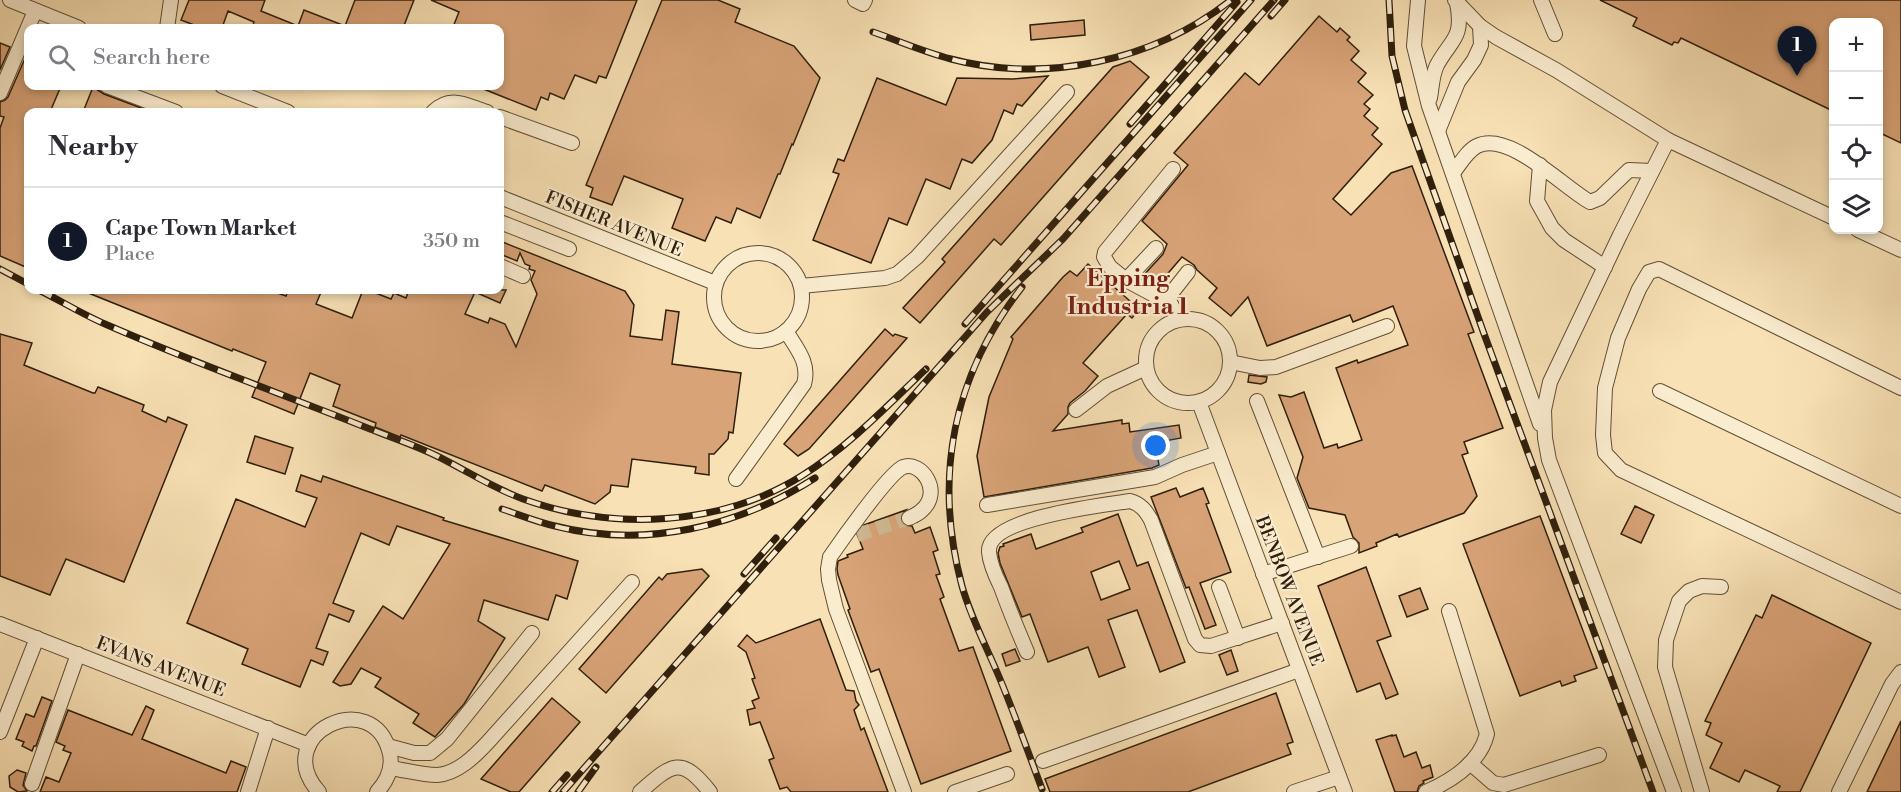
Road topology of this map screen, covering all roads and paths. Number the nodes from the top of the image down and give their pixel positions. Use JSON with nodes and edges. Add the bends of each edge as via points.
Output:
{"nodes":[{"id":1,"x":10,"y":0,"type":"edge"},
{"id":2,"x":171,"y":0,"type":"edge"},
{"id":3,"x":855,"y":0,"type":"edge"},
{"id":4,"x":865,"y":0,"type":"edge"},
{"id":5,"x":1418,"y":0,"type":"edge"},
{"id":6,"x":1541,"y":0,"type":"edge"},
{"id":7,"x":1456,"y":2,"type":"edge"},
{"id":8,"x":35,"y":11,"type":"junction"},
{"id":9,"x":29,"y":24,"type":"edge"},
{"id":10,"x":69,"y":24,"type":"edge"},
{"id":11,"x":168,"y":24,"type":"edge"},
{"id":12,"x":1480,"y":26,"type":"junction"},
{"id":13,"x":1555,"y":34,"type":"dead end"},
{"id":14,"x":24,"y":37,"type":"edge"},
{"id":15,"x":118,"y":90,"type":"edge"},
{"id":16,"x":232,"y":90,"type":"edge"},
{"id":17,"x":1067,"y":92,"type":"dead end"},
{"id":18,"x":0,"y":93,"type":"edge"},
{"id":19,"x":1429,"y":106,"type":"junction"},
{"id":20,"x":165,"y":108,"type":"edge"},
{"id":21,"x":278,"y":108,"type":"edge"},
{"id":22,"x":438,"y":108,"type":"edge"},
{"id":23,"x":475,"y":108,"type":"edge"},
{"id":24,"x":504,"y":118,"type":"edge"},
{"id":25,"x":1438,"y":131,"type":"junction"},
{"id":26,"x":1668,"y":140,"type":"junction"},
{"id":27,"x":572,"y":143,"type":"dead end"},
{"id":28,"x":1540,"y":165,"type":"junction"},
{"id":29,"x":1173,"y":169,"type":"dead end"},
{"id":30,"x":1652,"y":171,"type":"junction"},
{"id":31,"x":1453,"y":173,"type":"junction"},
{"id":32,"x":504,"y":199,"type":"edge"},
{"id":33,"x":1829,"y":216,"type":"edge"},
{"id":34,"x":504,"y":224,"type":"edge"},
{"id":35,"x":1867,"y":234,"type":"edge"},
{"id":36,"x":1156,"y":248,"type":"dead end"},
{"id":37,"x":569,"y":249,"type":"dead end"},
{"id":38,"x":1901,"y":250,"type":"edge"},
{"id":39,"x":1605,"y":267,"type":"junction"},
{"id":40,"x":504,"y":268,"type":"edge"},
{"id":41,"x":1188,"y":272,"type":"dead end"},
{"id":42,"x":523,"y":276,"type":"dead end"},
{"id":43,"x":1126,"y":280,"type":"junction"},
{"id":44,"x":715,"y":283,"type":"junction"},
{"id":45,"x":801,"y":286,"type":"junction"},
{"id":46,"x":1166,"y":300,"type":"junction"},
{"id":47,"x":1178,"y":320,"type":"junction"},
{"id":48,"x":1387,"y":326,"type":"dead end"},
{"id":49,"x":786,"y":331,"type":"junction"},
{"id":50,"x":1230,"y":362,"type":"junction"},
{"id":51,"x":1146,"y":368,"type":"junction"},
{"id":52,"x":1901,"y":388,"type":"edge"},
{"id":53,"x":1660,"y":391,"type":"dead end"},
{"id":54,"x":1257,"y":401,"type":"dead end"},
{"id":55,"x":1198,"y":402,"type":"junction"},
{"id":56,"x":1076,"y":410,"type":"dead end"},
{"id":57,"x":1545,"y":438,"type":"junction"},
{"id":58,"x":1218,"y":453,"type":"junction"},
{"id":59,"x":736,"y":479,"type":"dead end"},
{"id":60,"x":987,"y":505,"type":"dead end"},
{"id":61,"x":1901,"y":506,"type":"edge"},
{"id":62,"x":909,"y":518,"type":"tunnel mouth"},
{"id":63,"x":857,"y":535,"type":"tunnel mouth"},
{"id":64,"x":842,"y":539,"type":"junction"},
{"id":65,"x":1352,"y":546,"type":"dead end"},
{"id":66,"x":1318,"y":556,"type":"junction"},
{"id":67,"x":1263,"y":574,"type":"junction"},
{"id":68,"x":632,"y":582,"type":"dead end"},
{"id":69,"x":1219,"y":586,"type":"dead end"},
{"id":70,"x":1721,"y":587,"type":"dead end"},
{"id":71,"x":1901,"y":602,"type":"edge"},
{"id":72,"x":1449,"y":611,"type":"dead end"},
{"id":73,"x":1282,"y":623,"type":"junction"},
{"id":74,"x":0,"y":624,"type":"edge"},
{"id":75,"x":532,"y":633,"type":"dead end"},
{"id":76,"x":37,"y":638,"type":"junction"},
{"id":77,"x":1238,"y":638,"type":"junction"},
{"id":78,"x":1027,"y":652,"type":"dead end"},
{"id":79,"x":78,"y":654,"type":"junction"},
{"id":80,"x":1299,"y":669,"type":"junction"},
{"id":81,"x":1901,"y":672,"type":"edge"},
{"id":82,"x":268,"y":728,"type":"junction"},
{"id":83,"x":0,"y":732,"type":"edge"},
{"id":84,"x":309,"y":745,"type":"junction"},
{"id":85,"x":388,"y":746,"type":"junction"},
{"id":86,"x":1599,"y":755,"type":"dead end"},
{"id":87,"x":1043,"y":761,"type":"dead end"},
{"id":88,"x":1470,"y":763,"type":"junction"},
{"id":89,"x":390,"y":768,"type":"junction"},
{"id":90,"x":1007,"y":774,"type":"dead end"},
{"id":91,"x":1339,"y":777,"type":"junction"},
{"id":92,"x":32,"y":784,"type":"dead end"},
{"id":93,"x":248,"y":792,"type":"edge"},
{"id":94,"x":319,"y":792,"type":"edge"},
{"id":95,"x":377,"y":792,"type":"edge"},
{"id":96,"x":640,"y":792,"type":"edge"},
{"id":97,"x":710,"y":792,"type":"edge"},
{"id":98,"x":904,"y":792,"type":"edge"},
{"id":99,"x":955,"y":792,"type":"edge"},
{"id":100,"x":1294,"y":792,"type":"edge"},
{"id":101,"x":1345,"y":792,"type":"edge"},
{"id":102,"x":1426,"y":792,"type":"edge"},
{"id":103,"x":1674,"y":792,"type":"edge"},
{"id":104,"x":1702,"y":792,"type":"edge"},
{"id":105,"x":1839,"y":792,"type":"edge"}],
"edges":[{"from":1,"to":8,"type":"lane"},
{"from":2,"to":11,"type":"lane"},
{"from":3,"to":4,"type":"lane","via":[[863,4]]},
{"from":5,"to":19,"type":"lane","via":[[1414,46]]},
{"from":6,"to":13,"type":"lane"},
{"from":7,"to":12,"type":"lane"},
{"from":7,"to":19,"type":"lane","via":[[1458,33],[1437,65]]},
{"from":8,"to":9,"type":"lane"},
{"from":8,"to":10,"type":"lane"},
{"from":12,"to":25,"type":"lane","via":[[1480,45],[1458,82]]},
{"from":12,"to":26,"type":"lane"},
{"from":14,"to":18,"type":"lane"},
{"from":15,"to":20,"type":"lane"},
{"from":16,"to":21,"type":"lane"},
{"from":17,"to":45,"type":"lane","via":[[897,274]]},
{"from":19,"to":25,"type":"lane"},
{"from":22,"to":23,"type":"lane","via":[[450,102]]},
{"from":24,"to":27,"type":"lane"},
{"from":25,"to":31,"type":"lane"},
{"from":26,"to":30,"type":"lane"},
{"from":26,"to":33,"type":"lane"},
{"from":28,"to":30,"type":"lane","via":[[1590,202],[1600,198],[1629,170]]},
{"from":28,"to":31,"type":"lane","via":[[1509,148],[1485,143],[1471,150]]},
{"from":28,"to":39,"type":"lane","via":[[1537,201],[1552,228]]},
{"from":29,"to":43,"type":"lane","via":[[1105,252],[1107,263]]},
{"from":30,"to":39,"type":"lane"},
{"from":31,"to":57,"type":"lane"},
{"from":32,"to":44,"type":"lane","name":"FISHER AVENUE"},
{"from":34,"to":37,"type":"lane"},
{"from":35,"to":38,"type":"lane"},
{"from":36,"to":43,"type":"lane"},
{"from":39,"to":57,"type":"lane","via":[[1550,382],[1544,410]]},
{"from":40,"to":42,"type":"lane"},
{"from":41,"to":46,"type":"lane"},
{"from":43,"to":46,"type":"lane"},
{"from":44,"to":45,"type":"lane","via":[[730,261],[759,252],[774,255],[790,265]]},
{"from":44,"to":49,"type":"lane","via":[[713,301],[717,315],[740,338],[755,342]]},
{"from":45,"to":49,"type":"lane","via":[[801,309]]},
{"from":46,"to":47,"type":"lane"},
{"from":47,"to":50,"type":"lane","via":[[1201,320],[1215,327],[1225,339]]},
{"from":47,"to":51,"type":"lane","via":[[1157,331],[1148,344]]},
{"from":48,"to":50,"type":"lane","via":[[1276,367]]},
{"from":49,"to":59,"type":"lane","via":[[806,365],[804,384]]},
{"from":50,"to":55,"type":"lane","via":[[1224,384],[1213,396]]},
{"from":51,"to":55,"type":"lane","via":[[1156,389],[1168,399]]},
{"from":51,"to":56,"type":"lane","via":[[1107,386]]},
{"from":52,"to":71,"type":"lane","via":[[1659,269],[1649,272],[1618,338],[1605,388],[1603,435],[1605,453],[1621,470]]},
{"from":53,"to":61,"type":"lane"},
{"from":54,"to":66,"type":"lane"},
{"from":55,"to":58,"type":"lane","name":"BENBOW AVENUE"},
{"from":57,"to":103,"type":"lane","via":[[1553,471]]},
{"from":58,"to":60,"type":"lane","via":[[1155,477]]},
{"from":58,"to":67,"type":"lane","name":"BENBOW AVENUE"},
{"from":62,"to":64,"type":"lane","via":[[922,511],[932,491],[930,482],[910,466],[890,478]]},
{"from":63,"to":64,"type":"lane"},
{"from":64,"to":98,"type":"lane","via":[[830,557],[832,595]]},
{"from":65,"to":66,"type":"lane"},
{"from":66,"to":67,"type":"lane"},
{"from":67,"to":73,"type":"lane","name":"BENBOW AVENUE"},
{"from":68,"to":89,"type":"lane","via":[[466,762],[435,775]]},
{"from":69,"to":77,"type":"lane"},
{"from":70,"to":104,"type":"lane","via":[[1702,586],[1689,591],[1679,601],[1666,640],[1665,667]]},
{"from":72,"to":88,"type":"lane","via":[[1487,734]]},
{"from":73,"to":77,"type":"lane"},
{"from":73,"to":80,"type":"lane","name":"BENBOW AVENUE"},
{"from":74,"to":76,"type":"lane","name":"EVANS AVENUE"},
{"from":75,"to":85,"type":"lane","via":[[447,739],[430,753]]},
{"from":76,"to":79,"type":"lane","name":"EVANS AVENUE"},
{"from":76,"to":83,"type":"lane"},
{"from":77,"to":78,"type":"lane","via":[[1205,647],[1195,639],[1151,520],[1143,507],[1130,501],[1048,515],[992,539],[991,561]]},
{"from":79,"to":82,"type":"lane","name":"EVANS AVENUE"},
{"from":79,"to":92,"type":"lane"},
{"from":80,"to":87,"type":"lane"},
{"from":80,"to":91,"type":"lane","name":"BENBOW AVENUE"},
{"from":81,"to":105,"type":"lane"},
{"from":82,"to":84,"type":"lane","name":"EVANS AVENUE"},
{"from":82,"to":93,"type":"lane"},
{"from":84,"to":85,"type":"lane","via":[[328,724],[355,719],[369,724]]},
{"from":84,"to":94,"type":"lane","via":[[306,772]]},
{"from":85,"to":89,"type":"lane"},
{"from":86,"to":88,"type":"lane","via":[[1504,785],[1493,783]]},
{"from":88,"to":102,"type":"lane","via":[[1452,779]]},
{"from":89,"to":95,"type":"lane"},
{"from":90,"to":99,"type":"lane"},
{"from":91,"to":100,"type":"lane"},
{"from":91,"to":101,"type":"lane","name":"BENBOW AVENUE"},
{"from":96,"to":97,"type":"lane","via":[[660,774],[681,767],[695,774]]}]}
